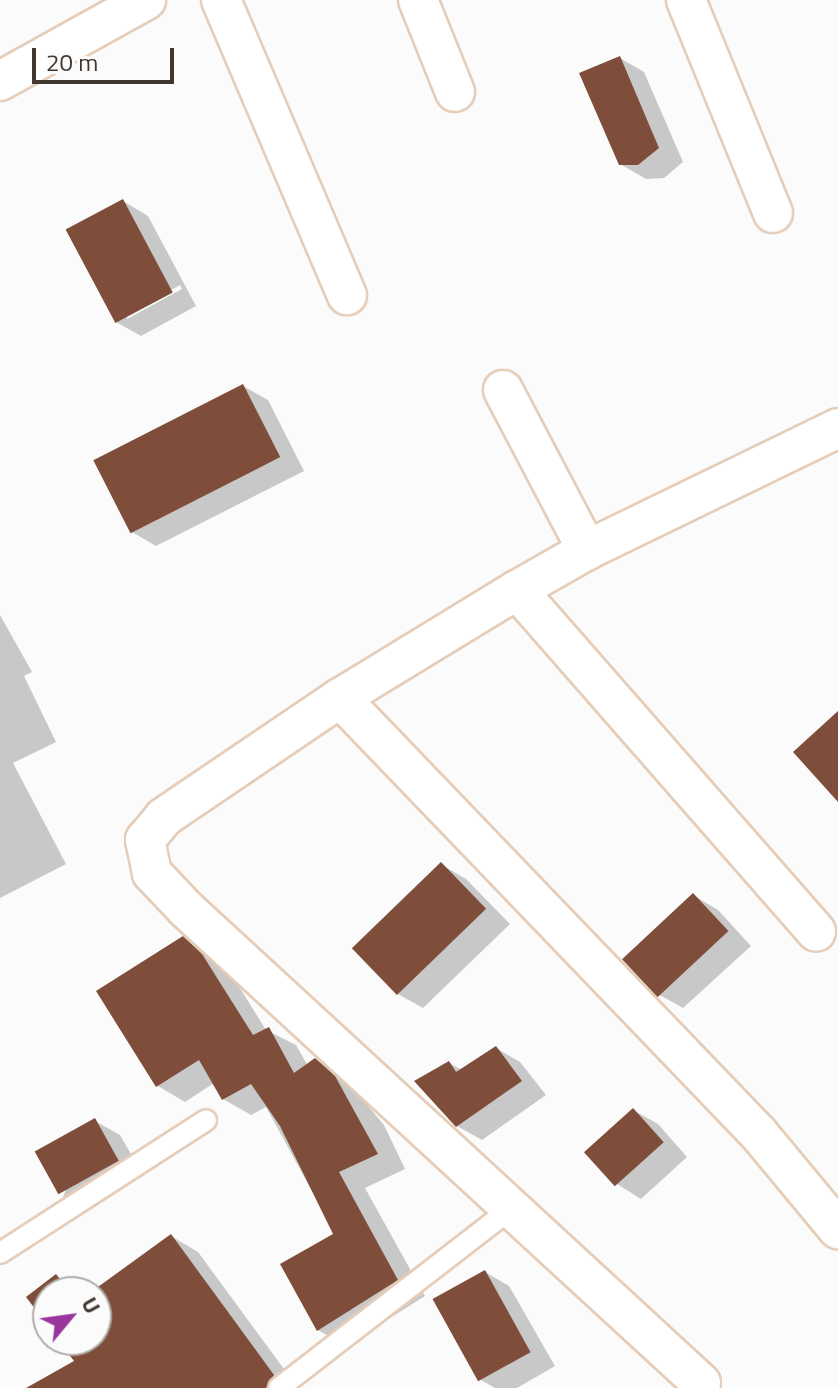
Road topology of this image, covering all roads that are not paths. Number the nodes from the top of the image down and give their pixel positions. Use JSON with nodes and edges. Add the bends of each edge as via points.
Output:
{"nodes":[{"id":1,"x":146,"y":0,"type":"edge"},
{"id":2,"x":221,"y":0,"type":"edge"},
{"id":3,"x":418,"y":0,"type":"edge"},
{"id":4,"x":686,"y":0,"type":"edge"},
{"id":5,"x":0,"y":81,"type":"edge"},
{"id":6,"x":455,"y":92,"type":"dead end"},
{"id":7,"x":773,"y":213,"type":"dead end"},
{"id":8,"x":347,"y":295,"type":"dead end"},
{"id":9,"x":503,"y":390,"type":"dead end"},
{"id":10,"x":838,"y":428,"type":"edge"},
{"id":11,"x":587,"y":550,"type":"junction"},
{"id":12,"x":517,"y":590,"type":"junction"},
{"id":13,"x":340,"y":698,"type":"junction"},
{"id":14,"x":816,"y":932,"type":"dead end"},
{"id":15,"x":206,"y":1120,"type":"dead end"},
{"id":16,"x":511,"y":1209,"type":"junction"},
{"id":17,"x":838,"y":1229,"type":"edge"},
{"id":18,"x":0,"y":1253,"type":"edge"},
{"id":19,"x":701,"y":1383,"type":"dead end"},
{"id":20,"x":279,"y":1388,"type":"edge"}],
"edges":[{"from":1,"to":5,"type":"street"},
{"from":2,"to":8,"type":"street"},
{"from":3,"to":6,"type":"street"},
{"from":4,"to":7,"type":"street"},
{"from":9,"to":11,"type":"street"},
{"from":10,"to":11,"type":"street"},
{"from":11,"to":12,"type":"street"},
{"from":12,"to":13,"type":"street"},
{"from":12,"to":14,"type":"street"},
{"from":13,"to":16,"type":"street","via":[[164,817],[145,840],[145,859],[186,909]]},
{"from":13,"to":17,"type":"street","via":[[759,1134]]},
{"from":15,"to":18,"type":"lane"},
{"from":16,"to":19,"type":"street"},
{"from":16,"to":20,"type":"lane"}]}
